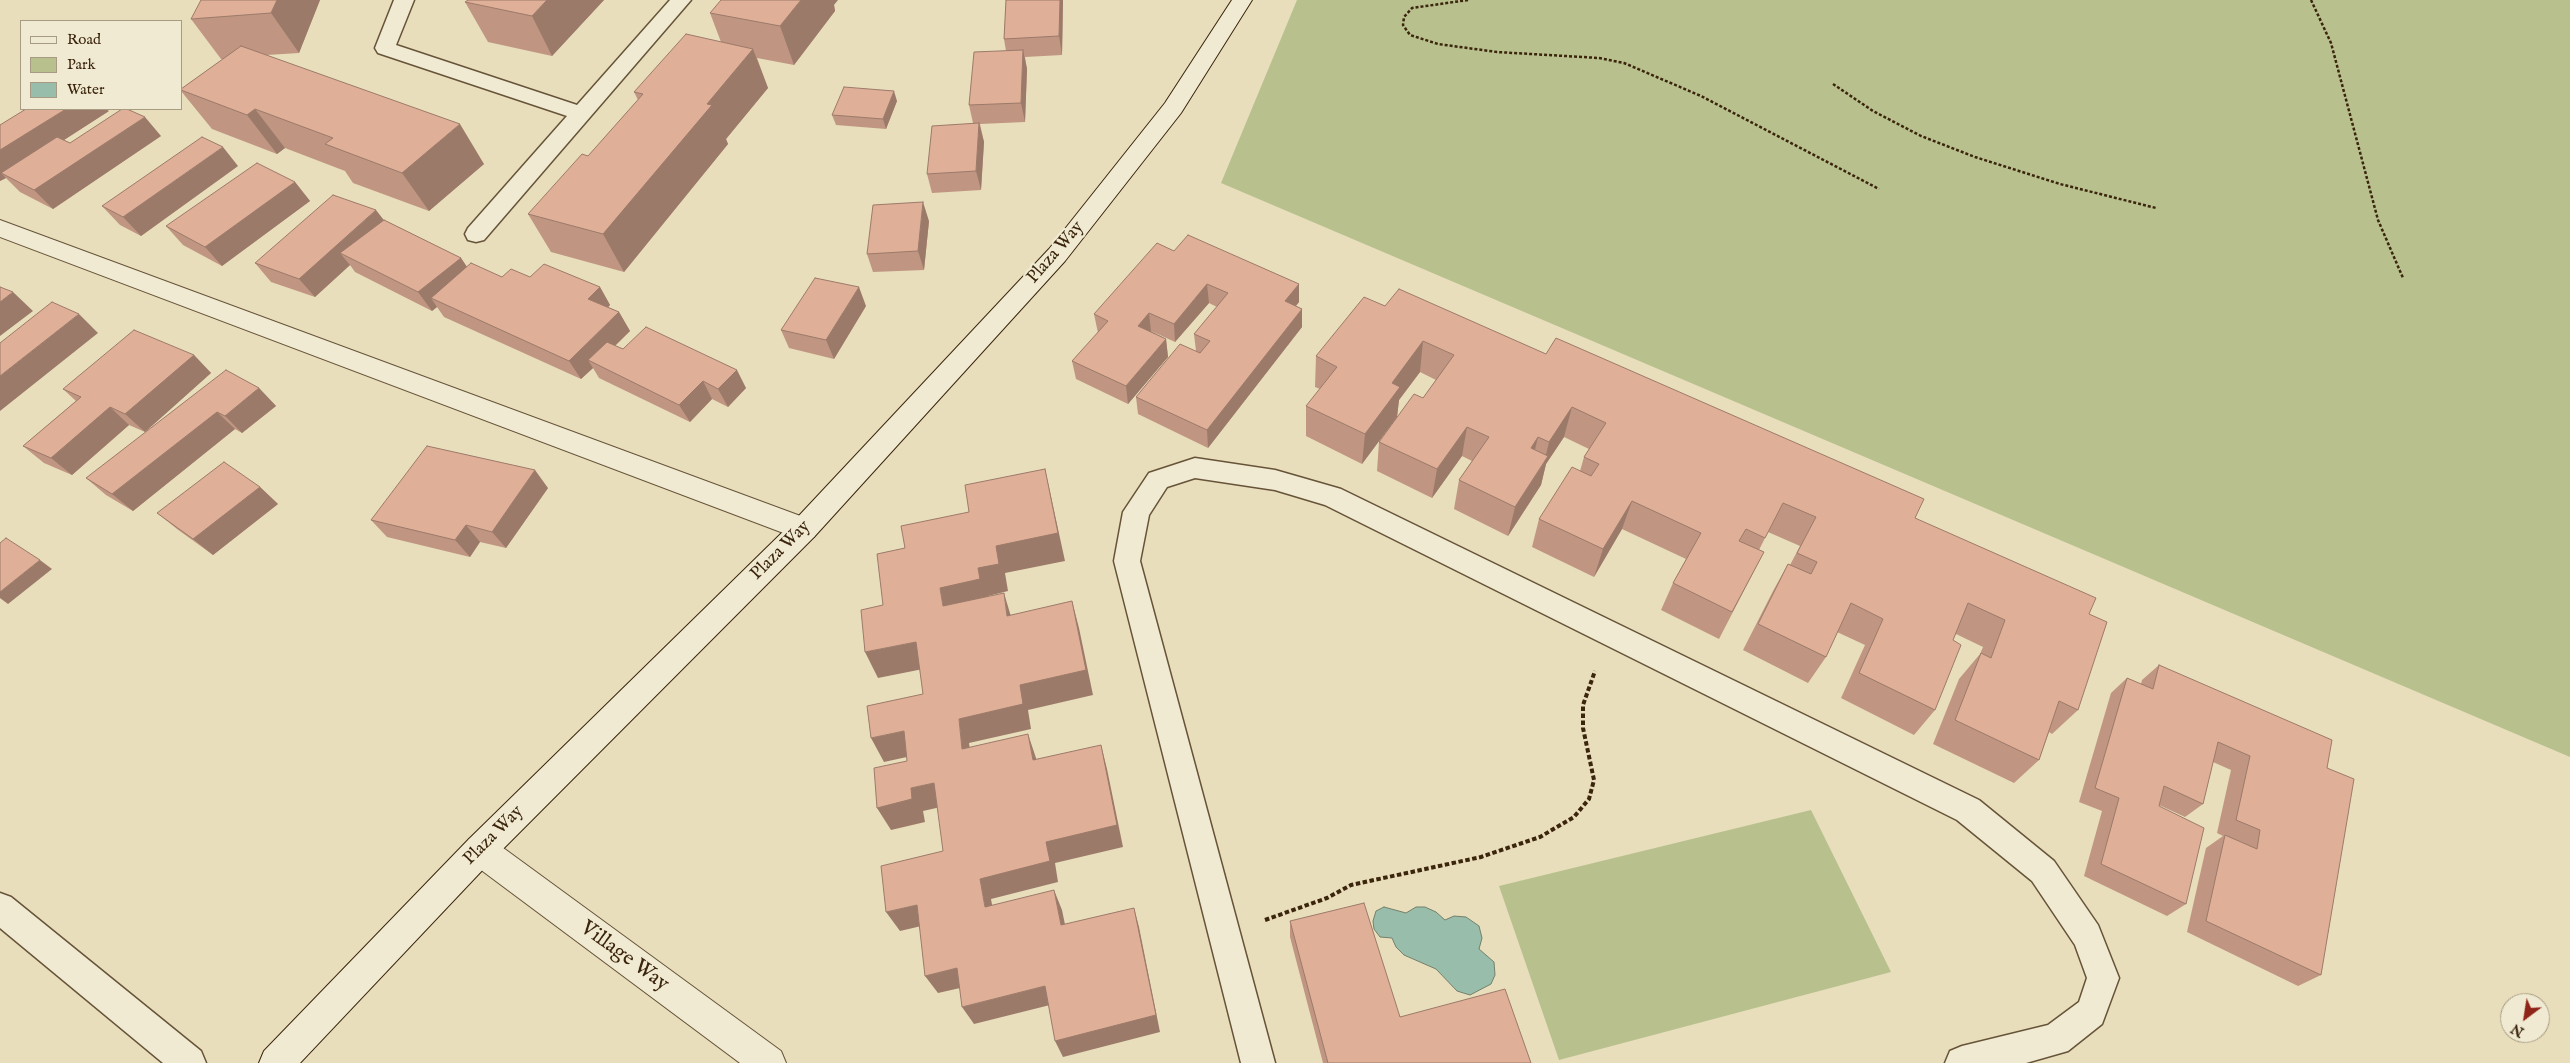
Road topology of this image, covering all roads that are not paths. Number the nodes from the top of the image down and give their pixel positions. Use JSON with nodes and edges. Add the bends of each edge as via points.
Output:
{"nodes":[{"id":1,"x":404,"y":0,"type":"edge"},
{"id":2,"x":681,"y":0,"type":"edge"},
{"id":3,"x":1242,"y":0,"type":"edge"},
{"id":4,"x":582,"y":114,"type":"junction"},
{"id":5,"x":0,"y":228,"type":"edge"},
{"id":6,"x":476,"y":234,"type":"dead end"},
{"id":7,"x":804,"y":529,"type":"junction"},
{"id":8,"x":480,"y":850,"type":"junction"},
{"id":9,"x":0,"y":908,"type":"edge"},
{"id":10,"x":190,"y":1063,"type":"edge"},
{"id":11,"x":276,"y":1063,"type":"edge"},
{"id":12,"x":769,"y":1063,"type":"edge"},
{"id":13,"x":1258,"y":1063,"type":"edge"},
{"id":14,"x":1962,"y":1063,"type":"edge"}],
"edges":[{"from":1,"to":4,"type":"lane","via":[[385,48]]},
{"from":2,"to":4,"type":"lane"},
{"from":3,"to":7,"type":"main road","name":"Plaza Way","via":[[1173,108],[1057,255]]},
{"from":4,"to":6,"type":"lane"},
{"from":5,"to":7,"type":"main road"},
{"from":7,"to":8,"type":"main road","name":"Plaza Way"},
{"from":8,"to":11,"type":"main road","name":"Plaza Way"},
{"from":8,"to":12,"type":"main road","name":"Village Way"},
{"from":9,"to":10,"type":"lane"},
{"from":13,"to":14,"type":"lane","via":[[1127,561],[1136,512],[1158,480],[1195,468],[1275,480],[1332,496],[1968,810],[2042,871],[2087,936],[2102,978],[2091,1014],[2056,1039]]}]}
